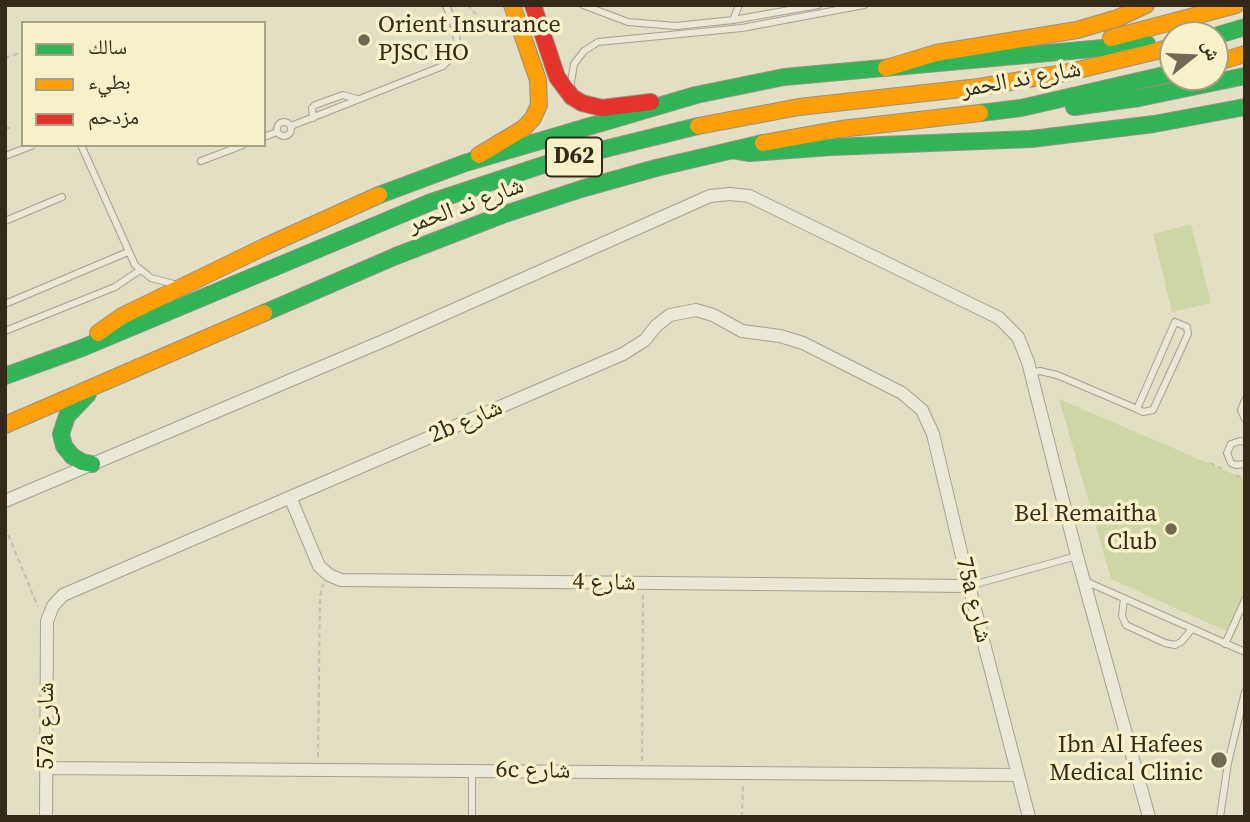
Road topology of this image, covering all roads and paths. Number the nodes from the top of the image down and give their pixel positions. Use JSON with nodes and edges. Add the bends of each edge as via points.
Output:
{"nodes":[{"id":1,"x":446,"y":5,"type":"edge"},
{"id":2,"x":467,"y":5,"type":"edge"},
{"id":3,"x":512,"y":5,"type":"edge"},
{"id":4,"x":533,"y":5,"type":"edge"},
{"id":5,"x":583,"y":5,"type":"edge"},
{"id":6,"x":738,"y":5,"type":"edge"},
{"id":7,"x":818,"y":5,"type":"edge"},
{"id":8,"x":864,"y":5,"type":"edge"},
{"id":9,"x":1146,"y":5,"type":"edge"},
{"id":10,"x":1236,"y":5,"type":"edge"},
{"id":11,"x":476,"y":14,"type":"dead end"},
{"id":12,"x":1097,"y":15,"type":"dead end"},
{"id":13,"x":733,"y":20,"type":"junction"},
{"id":14,"x":1042,"y":35,"type":"junction"},
{"id":15,"x":1159,"y":42,"type":"edge"},
{"id":16,"x":1159,"y":50,"type":"edge"},
{"id":17,"x":1033,"y":56,"type":"junction"},
{"id":18,"x":886,"y":68,"type":"junction"},
{"id":19,"x":1159,"y":76,"type":"edge"},
{"id":20,"x":1245,"y":76,"type":"edge"},
{"id":21,"x":696,"y":95,"type":"junction"},
{"id":22,"x":572,"y":97,"type":"junction"},
{"id":23,"x":1021,"y":107,"type":"junction"},
{"id":24,"x":1245,"y":107,"type":"edge"},
{"id":25,"x":5,"y":128,"type":"edge"},
{"id":26,"x":10,"y":128,"type":"dead end"},
{"id":27,"x":266,"y":136,"type":"edge"},
{"id":28,"x":28,"y":147,"type":"edge"},
{"id":29,"x":82,"y":147,"type":"edge"},
{"id":30,"x":238,"y":147,"type":"edge"},
{"id":31,"x":732,"y":150,"type":"junction"},
{"id":32,"x":5,"y":156,"type":"edge"},
{"id":33,"x":201,"y":161,"type":"dead end"},
{"id":34,"x":465,"y":163,"type":"junction"},
{"id":35,"x":62,"y":197,"type":"dead end"},
{"id":36,"x":5,"y":220,"type":"edge"},
{"id":37,"x":128,"y":252,"type":"junction"},
{"id":38,"x":140,"y":270,"type":"junction"},
{"id":39,"x":186,"y":286,"type":"junction"},
{"id":40,"x":5,"y":304,"type":"edge"},
{"id":41,"x":5,"y":331,"type":"edge"},
{"id":42,"x":82,"y":348,"type":"junction"},
{"id":43,"x":1030,"y":373,"type":"junction"},
{"id":44,"x":5,"y":376,"type":"edge"},
{"id":45,"x":95,"y":387,"type":"junction"},
{"id":46,"x":902,"y":393,"type":"joint"},
{"id":47,"x":1245,"y":400,"type":"edge"},
{"id":48,"x":1137,"y":409,"type":"junction"},
{"id":49,"x":1245,"y":419,"type":"edge"},
{"id":50,"x":5,"y":425,"type":"edge"},
{"id":51,"x":1245,"y":442,"type":"edge"},
{"id":52,"x":92,"y":464,"type":"junction"},
{"id":53,"x":1245,"y":464,"type":"edge"},
{"id":54,"x":290,"y":497,"type":"junction"},
{"id":55,"x":5,"y":501,"type":"edge"},
{"id":56,"x":5,"y":527,"type":"edge"},
{"id":57,"x":1077,"y":556,"type":"junction"},
{"id":58,"x":329,"y":575,"type":"junction"},
{"id":59,"x":1083,"y":580,"type":"junction"},
{"id":60,"x":643,"y":584,"type":"junction"},
{"id":61,"x":969,"y":586,"type":"junction"},
{"id":62,"x":1124,"y":598,"type":"junction"},
{"id":63,"x":1245,"y":600,"type":"edge"},
{"id":64,"x":47,"y":621,"type":"junction"},
{"id":65,"x":1192,"y":629,"type":"junction"},
{"id":66,"x":1225,"y":644,"type":"junction"},
{"id":67,"x":1245,"y":652,"type":"edge"},
{"id":68,"x":1245,"y":692,"type":"edge"},
{"id":69,"x":48,"y":768,"type":"junction"},
{"id":70,"x":472,"y":770,"type":"junction"},
{"id":71,"x":318,"y":771,"type":"junction"},
{"id":72,"x":642,"y":772,"type":"junction"},
{"id":73,"x":743,"y":773,"type":"junction"},
{"id":74,"x":1018,"y":775,"type":"junction"},
{"id":75,"x":46,"y":817,"type":"edge"},
{"id":76,"x":472,"y":817,"type":"edge"},
{"id":77,"x":742,"y":817,"type":"edge"},
{"id":78,"x":1029,"y":817,"type":"edge"},
{"id":79,"x":1149,"y":817,"type":"edge"},
{"id":80,"x":1220,"y":817,"type":"edge"}],
"edges":[{"from":1,"to":27,"type":"lane","via":[[457,38],[448,62],[291,126],[287,136],[277,132]]},
{"from":2,"to":11,"type":"path"},
{"from":3,"to":34,"type":"main road","via":[[538,80],[539,104],[524,128]]},
{"from":4,"to":22,"type":"main road","via":[[557,76]]},
{"from":5,"to":13,"type":"lane","via":[[644,25]]},
{"from":6,"to":13,"type":"lane"},
{"from":7,"to":13,"type":"lane"},
{"from":8,"to":22,"type":"lane","via":[[743,28],[598,43],[574,64]]},
{"from":9,"to":14,"type":"main road","via":[[1097,25]]},
{"from":10,"to":17,"type":"main road"},
{"from":12,"to":14,"type":"lane"},
{"from":14,"to":18,"type":"main road","via":[[936,53]]},
{"from":15,"to":17,"type":"main road"},
{"from":16,"to":42,"type":"main road","name":"شارع ند الحمر","number":"D62","via":[[979,88],[748,116],[552,162],[362,230]]},
{"from":17,"to":18,"type":"main road"},
{"from":18,"to":21,"type":"main road","via":[[784,77]]},
{"from":19,"to":23,"type":"main road","name":"شارع ند الحمر","number":"D62"},
{"from":20,"to":23,"type":"main road","via":[[1112,102],[1051,110]]},
{"from":21,"to":22,"type":"main road","via":[[603,108]]},
{"from":21,"to":34,"type":"main road"},
{"from":23,"to":31,"type":"main road","name":"شارع ند الحمر","number":"D62","via":[[841,129]]},
{"from":24,"to":31,"type":"main road","via":[[1031,139],[757,153]]},
{"from":25,"to":26,"type":"path"},
{"from":28,"to":32,"type":"lane"},
{"from":29,"to":37,"type":"lane"},
{"from":30,"to":33,"type":"lane"},
{"from":31,"to":45,"type":"main road","name":"شارع ند الحمر","number":"D62","via":[[606,182],[460,231]]},
{"from":34,"to":39,"type":"main road","via":[[335,214]]},
{"from":35,"to":36,"type":"lane"},
{"from":37,"to":38,"type":"lane"},
{"from":37,"to":40,"type":"lane"},
{"from":38,"to":39,"type":"lane","via":[[157,281]]},
{"from":38,"to":41,"type":"lane","via":[[115,287]]},
{"from":39,"to":42,"type":"main road","via":[[111,322]]},
{"from":42,"to":44,"type":"main road","name":"شارع ند الحمر","number":"D62"},
{"from":43,"to":48,"type":"lane","via":[[1057,375]]},
{"from":43,"to":52,"type":"street","via":[[1018,337],[999,318],[767,204],[730,194],[710,196]]},
{"from":43,"to":57,"type":"street"},
{"from":45,"to":50,"type":"main road","name":"شارع ند الحمر","number":"D62"},
{"from":45,"to":52,"type":"main road","via":[[67,416],[61,434],[72,456]]},
{"from":46,"to":54,"type":"street","name":"2b شارع","via":[[803,343],[742,331],[705,311],[687,310],[662,320],[645,340],[623,354]]},
{"from":46,"to":61,"type":"street","name":"75a شارع","via":[[922,410],[930,426]]},
{"from":47,"to":49,"type":"lane","via":[[1241,410]]},
{"from":48,"to":48,"type":"lane","via":[[1153,410],[1188,334],[1185,326],[1172,324]]},
{"from":51,"to":53,"type":"lane","via":[[1235,441],[1227,453],[1231,463]]},
{"from":52,"to":55,"type":"street"},
{"from":54,"to":58,"type":"street","via":[[313,554]]},
{"from":54,"to":64,"type":"street","name":"2b شارع","via":[[63,595]]},
{"from":56,"to":64,"type":"path"},
{"from":57,"to":59,"type":"street"},
{"from":57,"to":61,"type":"lane"},
{"from":58,"to":60,"type":"street","name":"شارع 4","via":[[354,581]]},
{"from":58,"to":71,"type":"path","via":[[320,597]]},
{"from":59,"to":62,"type":"lane"},
{"from":59,"to":79,"type":"street"},
{"from":60,"to":61,"type":"street","name":"شارع 4"},
{"from":60,"to":72,"type":"path"},
{"from":61,"to":74,"type":"street","name":"75a شارع"},
{"from":62,"to":65,"type":"lane"},
{"from":62,"to":65,"type":"lane","via":[[1126,625],[1164,643],[1175,645]]},
{"from":63,"to":66,"type":"lane"},
{"from":64,"to":69,"type":"street","name":"57a شارع"},
{"from":65,"to":66,"type":"lane"},
{"from":66,"to":67,"type":"lane"},
{"from":68,"to":80,"type":"lane"},
{"from":69,"to":71,"type":"street","name":"6c شارع"},
{"from":69,"to":75,"type":"street","name":"57a شارع"},
{"from":70,"to":71,"type":"street","name":"6c شارع"},
{"from":70,"to":72,"type":"street","name":"6c شارع"},
{"from":70,"to":76,"type":"lane"},
{"from":72,"to":73,"type":"street","name":"6c شارع"},
{"from":73,"to":74,"type":"street","name":"6c شارع"},
{"from":73,"to":77,"type":"path"},
{"from":74,"to":78,"type":"street","name":"75a شارع"}]}
